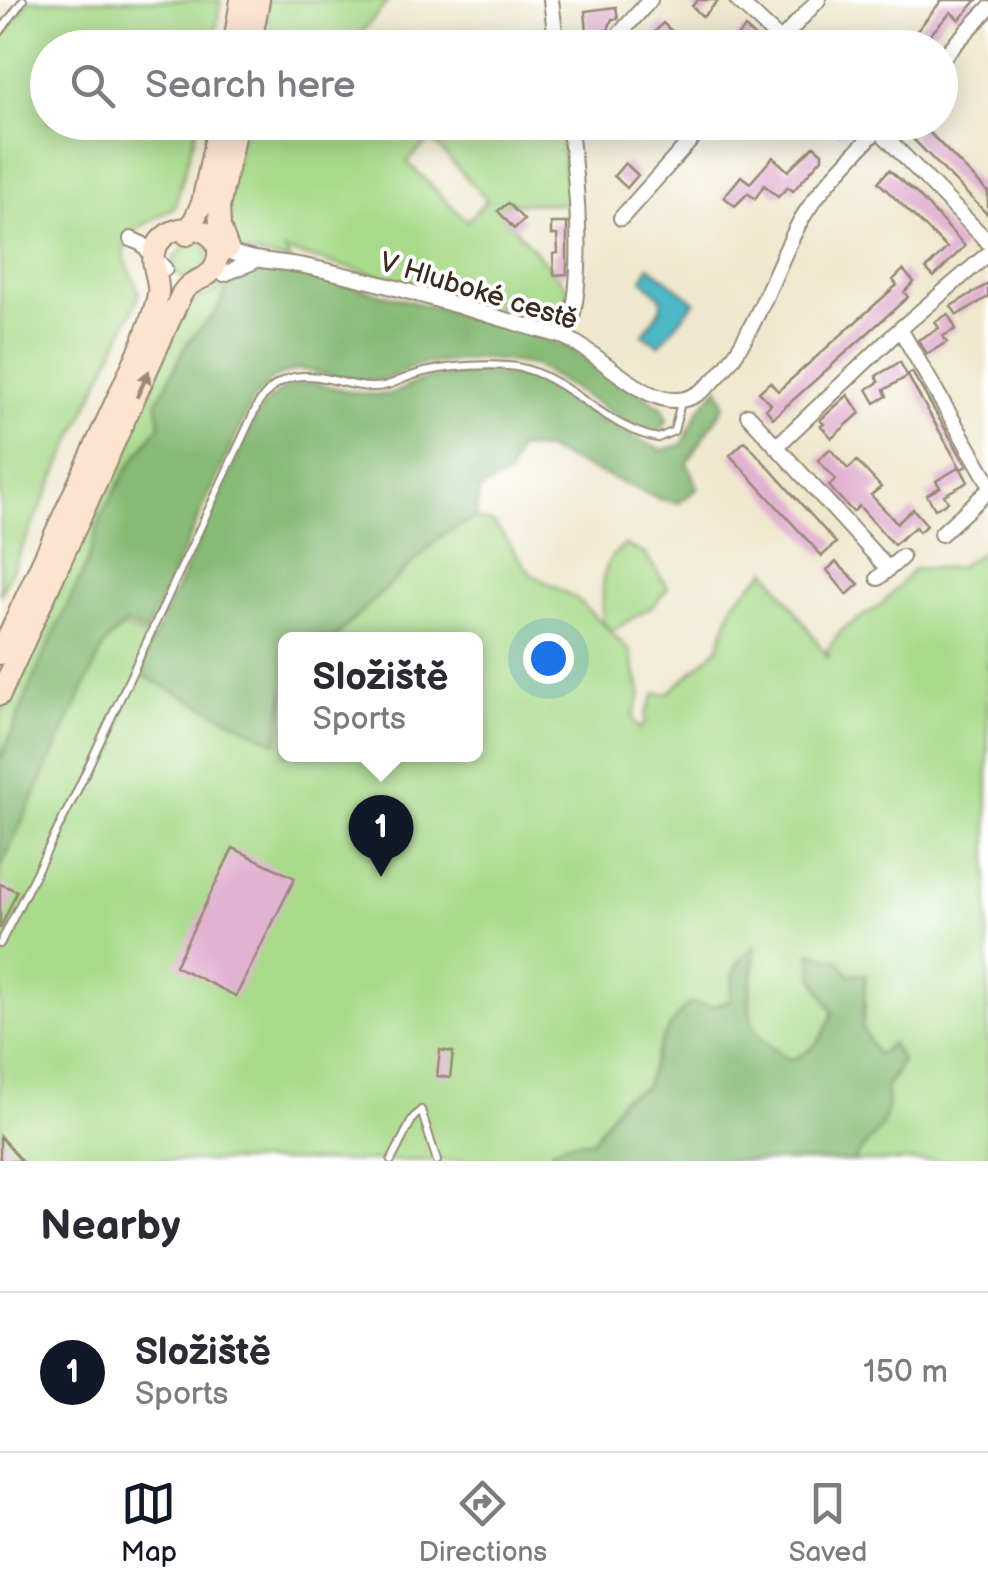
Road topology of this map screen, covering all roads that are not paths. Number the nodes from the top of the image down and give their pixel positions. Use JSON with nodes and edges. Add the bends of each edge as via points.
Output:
{"nodes":[{"id":1,"x":23,"y":0,"type":"edge"},
{"id":2,"x":241,"y":0,"type":"edge"},
{"id":3,"x":259,"y":0,"type":"edge"},
{"id":4,"x":552,"y":0,"type":"edge"},
{"id":5,"x":650,"y":0,"type":"edge"},
{"id":6,"x":737,"y":0,"type":"edge"},
{"id":7,"x":818,"y":0,"type":"edge"},
{"id":8,"x":988,"y":9,"type":"edge"},
{"id":9,"x":236,"y":30,"type":"edge"},
{"id":10,"x":253,"y":30,"type":"edge"},
{"id":11,"x":556,"y":30,"type":"edge"},
{"id":12,"x":623,"y":30,"type":"edge"},
{"id":13,"x":766,"y":30,"type":"edge"},
{"id":14,"x":793,"y":30,"type":"edge"},
{"id":15,"x":0,"y":32,"type":"edge"},
{"id":16,"x":958,"y":41,"type":"edge"},
{"id":17,"x":217,"y":140,"type":"edge"},
{"id":18,"x":229,"y":140,"type":"edge"},
{"id":19,"x":570,"y":140,"type":"edge"},
{"id":20,"x":691,"y":140,"type":"edge"},
{"id":21,"x":865,"y":140,"type":"edge"},
{"id":22,"x":892,"y":140,"type":"edge"},
{"id":23,"x":215,"y":178,"type":"junction"},
{"id":24,"x":621,"y":218,"type":"dead end"},
{"id":25,"x":180,"y":230,"type":"junction"},
{"id":26,"x":988,"y":242,"type":"edge"},
{"id":27,"x":219,"y":245,"type":"junction"},
{"id":28,"x":988,"y":254,"type":"edge"},
{"id":29,"x":258,"y":261,"type":"junction"},
{"id":30,"x":163,"y":266,"type":"junction"},
{"id":31,"x":224,"y":274,"type":"junction"},
{"id":32,"x":900,"y":330,"type":"junction"},
{"id":33,"x":565,"y":337,"type":"junction"},
{"id":34,"x":154,"y":339,"type":"junction"},
{"id":35,"x":681,"y":401,"type":"junction"},
{"id":36,"x":748,"y":414,"type":"dead end"},
{"id":37,"x":776,"y":447,"type":"junction"},
{"id":38,"x":988,"y":481,"type":"edge"},
{"id":39,"x":988,"y":491,"type":"edge"},
{"id":40,"x":941,"y":534,"type":"dead end"},
{"id":41,"x":902,"y":557,"type":"dead end"},
{"id":42,"x":0,"y":654,"type":"edge"},
{"id":43,"x":0,"y":695,"type":"edge"},
{"id":44,"x":0,"y":944,"type":"edge"},
{"id":45,"x":390,"y":1161,"type":"edge"},
{"id":46,"x":437,"y":1161,"type":"edge"}],
"edges":[{"from":1,"to":15,"type":"lane"},
{"from":2,"to":9,"type":"main road"},
{"from":3,"to":10,"type":"main road"},
{"from":4,"to":11,"type":"street"},
{"from":5,"to":12,"type":"street"},
{"from":6,"to":13,"type":"street"},
{"from":7,"to":14,"type":"street"},
{"from":8,"to":16,"type":"street"},
{"from":17,"to":23,"type":"main road"},
{"from":18,"to":23,"type":"main road"},
{"from":19,"to":33,"type":"street","via":[[576,302]]},
{"from":20,"to":24,"type":"street"},
{"from":21,"to":35,"type":"street","via":[[810,206],[723,368]]},
{"from":22,"to":26,"type":"street"},
{"from":23,"to":25,"type":"main road"},
{"from":23,"to":27,"type":"main road","via":[[208,222]]},
{"from":25,"to":27,"type":"main road"},
{"from":25,"to":30,"type":"street"},
{"from":25,"to":30,"type":"main road","via":[[187,236],[170,247]]},
{"from":27,"to":29,"type":"street","name":"V Hluboké cestě"},
{"from":27,"to":30,"type":"main road","via":[[214,270],[192,281]]},
{"from":27,"to":31,"type":"main road"},
{"from":28,"to":32,"type":"street"},
{"from":29,"to":31,"type":"street","name":"V Hluboké cestě"},
{"from":29,"to":33,"type":"street","name":"V Hluboké cestě","via":[[310,267]]},
{"from":30,"to":31,"type":"main road","via":[[215,284]]},
{"from":30,"to":34,"type":"main road","via":[[166,296]]},
{"from":30,"to":34,"type":"main road","via":[[188,298]]},
{"from":32,"to":37,"type":"street"},
{"from":32,"to":38,"type":"street"},
{"from":33,"to":35,"type":"street","name":"V Hluboké cestě","via":[[646,392]]},
{"from":34,"to":42,"type":"main road"},
{"from":43,"to":34,"type":"main road","one_way":true},
{"from":35,"to":44,"type":"lane","via":[[674,430],[658,438],[631,430],[518,367],[462,367],[387,387],[313,376],[278,382],[258,404]]},
{"from":36,"to":37,"type":"street"},
{"from":37,"to":41,"type":"street","via":[[883,574]]},
{"from":39,"to":40,"type":"street"},
{"from":45,"to":46,"type":"lane","via":[[422,1110]]}]}
